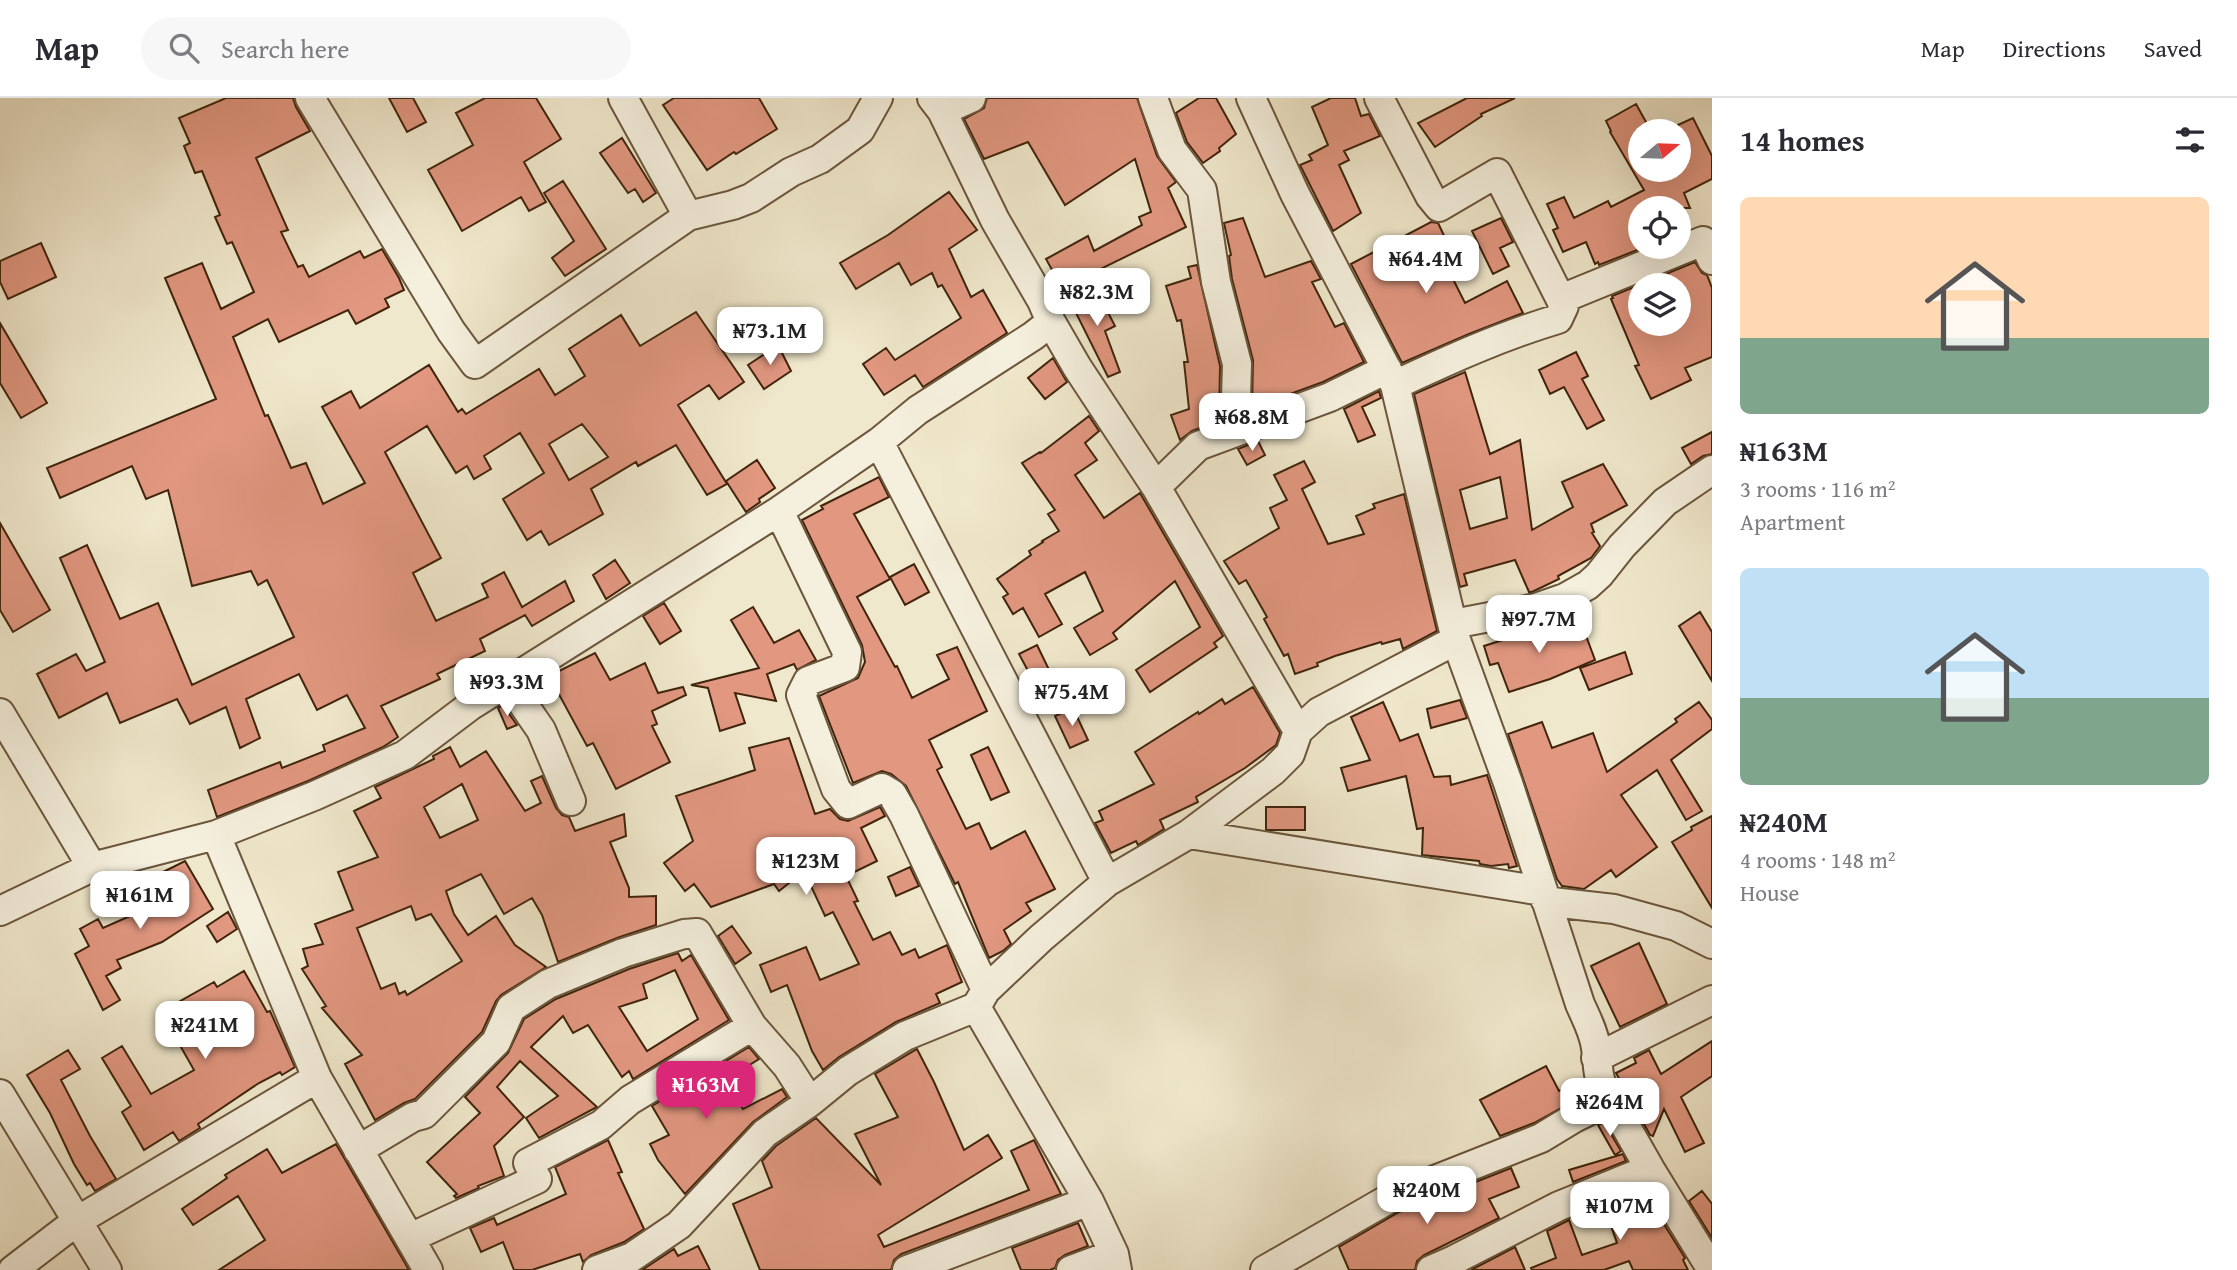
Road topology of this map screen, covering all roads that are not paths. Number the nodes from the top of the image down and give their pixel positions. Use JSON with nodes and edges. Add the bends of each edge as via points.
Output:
{"nodes":[{"id":1,"x":310,"y":98,"type":"edge"},
{"id":2,"x":623,"y":98,"type":"edge"},
{"id":3,"x":878,"y":98,"type":"edge"},
{"id":4,"x":971,"y":98,"type":"edge"},
{"id":5,"x":1153,"y":98,"type":"edge"},
{"id":6,"x":1251,"y":98,"type":"edge"},
{"id":7,"x":1380,"y":98,"type":"edge"},
{"id":8,"x":937,"y":104,"type":"edge"},
{"id":9,"x":688,"y":216,"type":"junction"},
{"id":10,"x":1712,"y":260,"type":"edge"},
{"id":11,"x":1561,"y":299,"type":"junction"},
{"id":12,"x":1051,"y":322,"type":"junction"},
{"id":13,"x":1391,"y":377,"type":"junction"},
{"id":14,"x":1234,"y":431,"type":"junction"},
{"id":15,"x":879,"y":442,"type":"junction"},
{"id":16,"x":1712,"y":470,"type":"edge"},
{"id":17,"x":1156,"y":487,"type":"junction"},
{"id":18,"x":779,"y":511,"type":"junction"},
{"id":19,"x":1455,"y":632,"type":"junction"},
{"id":20,"x":508,"y":682,"type":"junction"},
{"id":21,"x":0,"y":713,"type":"edge"},
{"id":22,"x":1298,"y":731,"type":"junction"},
{"id":23,"x":571,"y":802,"type":"dead end"},
{"id":24,"x":1189,"y":834,"type":"junction"},
{"id":25,"x":216,"y":835,"type":"junction"},
{"id":26,"x":92,"y":867,"type":"junction"},
{"id":27,"x":1107,"y":882,"type":"junction"},
{"id":28,"x":1543,"y":895,"type":"junction"},
{"id":29,"x":0,"y":911,"type":"edge"},
{"id":30,"x":1712,"y":944,"type":"edge"},
{"id":31,"x":981,"y":998,"type":"junction"},
{"id":32,"x":1712,"y":1000,"type":"edge"},
{"id":33,"x":752,"y":1026,"type":"junction"},
{"id":34,"x":1596,"y":1058,"type":"junction"},
{"id":35,"x":317,"y":1078,"type":"junction"},
{"id":36,"x":0,"y":1094,"type":"edge"},
{"id":37,"x":1611,"y":1100,"type":"junction"},
{"id":38,"x":810,"y":1102,"type":"junction"},
{"id":39,"x":359,"y":1150,"type":"junction"},
{"id":40,"x":1650,"y":1169,"type":"junction"},
{"id":41,"x":1089,"y":1200,"type":"junction"},
{"id":42,"x":77,"y":1222,"type":"junction"},
{"id":43,"x":410,"y":1238,"type":"junction"},
{"id":44,"x":1116,"y":1262,"type":"edge"},
{"id":45,"x":636,"y":1263,"type":"edge"},
{"id":46,"x":13,"y":1270,"type":"edge"},
{"id":47,"x":107,"y":1270,"type":"edge"},
{"id":48,"x":428,"y":1270,"type":"edge"},
{"id":49,"x":597,"y":1270,"type":"edge"},
{"id":50,"x":908,"y":1270,"type":"edge"},
{"id":51,"x":1071,"y":1270,"type":"edge"},
{"id":52,"x":1265,"y":1270,"type":"edge"},
{"id":53,"x":1431,"y":1270,"type":"edge"},
{"id":54,"x":1712,"y":1270,"type":"edge"}],
"edges":[{"from":1,"to":9,"type":"street","via":[[475,364]]},
{"from":2,"to":9,"type":"street"},
{"from":3,"to":9,"type":"street","via":[[860,130],[820,159],[751,198]]},
{"from":4,"to":8,"type":"street"},
{"from":5,"to":14,"type":"street","via":[[1172,150],[1202,190],[1216,282],[1237,364]]},
{"from":6,"to":13,"type":"street","via":[[1294,194]]},
{"from":7,"to":11,"type":"street","via":[[1439,207],[1497,173]]},
{"from":8,"to":12,"type":"street"},
{"from":10,"to":11,"type":"street","via":[[1703,241]]},
{"from":11,"to":13,"type":"street","via":[[1564,306],[1558,319]]},
{"from":12,"to":15,"type":"street","via":[[918,410]]},
{"from":12,"to":17,"type":"street"},
{"from":13,"to":14,"type":"street"},
{"from":13,"to":19,"type":"street"},
{"from":14,"to":17,"type":"street","via":[[1198,446]]},
{"from":15,"to":18,"type":"street"},
{"from":15,"to":27,"type":"street"},
{"from":16,"to":19,"type":"street","via":[[1665,502],[1588,585],[1565,598]]},
{"from":17,"to":22,"type":"street"},
{"from":18,"to":20,"type":"street"},
{"from":18,"to":31,"type":"street","via":[[846,652],[845,667],[808,681],[801,695],[836,789],[848,804],[882,788],[892,794]]},
{"from":19,"to":22,"type":"street","via":[[1319,712]]},
{"from":19,"to":28,"type":"street"},
{"from":20,"to":23,"type":"street","via":[[541,730]]},
{"from":20,"to":25,"type":"street","via":[[405,755]]},
{"from":21,"to":26,"type":"street"},
{"from":22,"to":24,"type":"street","via":[[1290,754],[1273,771]]},
{"from":24,"to":27,"type":"street"},
{"from":24,"to":28,"type":"street"},
{"from":25,"to":26,"type":"street"},
{"from":25,"to":35,"type":"street"},
{"from":26,"to":29,"type":"street"},
{"from":27,"to":31,"type":"street"},
{"from":28,"to":30,"type":"street","via":[[1565,904],[1614,909],[1676,926]]},
{"from":28,"to":34,"type":"street","via":[[1591,1030]]},
{"from":31,"to":38,"type":"street","via":[[905,1036]]},
{"from":31,"to":41,"type":"street"},
{"from":32,"to":34,"type":"street"},
{"from":33,"to":38,"type":"street","via":[[787,1066]]},
{"from":33,"to":39,"type":"street","via":[[696,933],[623,953],[548,984],[511,1008],[496,1042],[424,1114]]},
{"from":33,"to":43,"type":"street","via":[[630,1100],[601,1125],[528,1163],[537,1179]]},
{"from":34,"to":37,"type":"street","via":[[1601,1083]]},
{"from":35,"to":39,"type":"street"},
{"from":35,"to":42,"type":"street"},
{"from":36,"to":42,"type":"street"},
{"from":37,"to":40,"type":"street"},
{"from":37,"to":52,"type":"street","via":[[1541,1138],[1392,1197]]},
{"from":38,"to":45,"type":"street","via":[[765,1133],[679,1225]]},
{"from":39,"to":43,"type":"street"},
{"from":40,"to":53,"type":"street","via":[[1559,1206]]},
{"from":40,"to":54,"type":"street"},
{"from":41,"to":44,"type":"street"},
{"from":41,"to":50,"type":"street"},
{"from":42,"to":46,"type":"street"},
{"from":42,"to":47,"type":"street"},
{"from":43,"to":48,"type":"street"},
{"from":44,"to":51,"type":"street"},
{"from":45,"to":49,"type":"street"}]}
